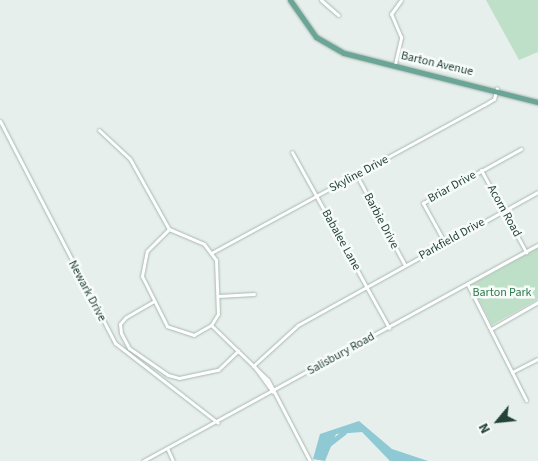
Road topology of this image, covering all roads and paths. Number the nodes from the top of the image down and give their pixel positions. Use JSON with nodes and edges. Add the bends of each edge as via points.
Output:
{"nodes":[{"id":1,"x":290,"y":0,"type":"edge"},
{"id":2,"x":321,"y":0,"type":"edge"},
{"id":3,"x":401,"y":0,"type":"edge"},
{"id":4,"x":338,"y":15,"type":"dead end"},
{"id":5,"x":395,"y":64,"type":"junction"},
{"id":6,"x":497,"y":88,"type":"junction"},
{"id":7,"x":538,"y":102,"type":"edge"},
{"id":8,"x":0,"y":121,"type":"edge"},
{"id":9,"x":100,"y":130,"type":"dead end"},
{"id":10,"x":521,"y":149,"type":"dead end"},
{"id":11,"x":292,"y":152,"type":"dead end"},
{"id":12,"x":481,"y":170,"type":"junction"},
{"id":13,"x":357,"y":176,"type":"junction"},
{"id":14,"x":538,"y":192,"type":"edge"},
{"id":15,"x":317,"y":196,"type":"junction"},
{"id":16,"x":504,"y":211,"type":"junction"},
{"id":17,"x":169,"y":228,"type":"junction"},
{"id":18,"x":445,"y":243,"type":"junction"},
{"id":19,"x":538,"y":245,"type":"edge"},
{"id":20,"x":213,"y":252,"type":"junction"},
{"id":21,"x":526,"y":252,"type":"junction"},
{"id":22,"x":405,"y":265,"type":"junction"},
{"id":23,"x":468,"y":285,"type":"junction"},
{"id":24,"x":366,"y":287,"type":"junction"},
{"id":25,"x":254,"y":294,"type":"dead end"},
{"id":26,"x":218,"y":296,"type":"junction"},
{"id":27,"x":154,"y":301,"type":"junction"},
{"id":28,"x":538,"y":302,"type":"edge"},
{"id":29,"x":211,"y":325,"type":"junction"},
{"id":30,"x":389,"y":328,"type":"junction"},
{"id":31,"x":491,"y":329,"type":"junction"},
{"id":32,"x":238,"y":351,"type":"junction"},
{"id":33,"x":538,"y":359,"type":"edge"},
{"id":34,"x":253,"y":366,"type":"junction"},
{"id":35,"x":512,"y":372,"type":"junction"},
{"id":36,"x":274,"y":392,"type":"junction"},
{"id":37,"x":526,"y":400,"type":"dead end"},
{"id":38,"x":218,"y":423,"type":"junction"},
{"id":39,"x":168,"y":450,"type":"junction"},
{"id":40,"x":308,"y":460,"type":"edge"},
{"id":41,"x":143,"y":461,"type":"edge"},
{"id":42,"x":174,"y":461,"type":"edge"}],
"edges":[{"from":1,"to":5,"type":"main road","name":"Barton Avenue","via":[[306,26],[330,46]]},
{"from":2,"to":4,"type":"street"},
{"from":3,"to":5,"type":"street","via":[[391,14],[401,36]]},
{"from":5,"to":6,"type":"main road","name":"Barton Avenue"},
{"from":6,"to":7,"type":"main road","name":"Barton Avenue"},
{"from":6,"to":13,"type":"street","name":"Skyline Drive","via":[[494,99]]},
{"from":8,"to":38,"type":"street","name":"Newark Drive","via":[[115,343]]},
{"from":9,"to":17,"type":"street","via":[[130,159]]},
{"from":10,"to":12,"type":"street","name":"Briar Drive"},
{"from":11,"to":15,"type":"street","name":"Babalee Lane"},
{"from":12,"to":16,"type":"street","name":"Acorn Road"},
{"from":12,"to":18,"type":"street","name":"Briar Drive","via":[[423,203]]},
{"from":13,"to":15,"type":"street","name":"Skyline Drive"},
{"from":13,"to":22,"type":"street","name":"Barbie Drive"},
{"from":14,"to":16,"type":"street","name":"Parkfield Drive"},
{"from":15,"to":20,"type":"street","name":"Skyline Drive"},
{"from":15,"to":24,"type":"street","name":"Babalee Lane"},
{"from":16,"to":18,"type":"street","name":"Parkfield Drive"},
{"from":16,"to":21,"type":"street","name":"Acorn Road"},
{"from":17,"to":20,"type":"street"},
{"from":17,"to":27,"type":"street","via":[[142,263],[142,276]]},
{"from":18,"to":22,"type":"street","name":"Parkfield Drive"},
{"from":19,"to":21,"type":"street","name":"Salisbury Road"},
{"from":20,"to":26,"type":"street"},
{"from":21,"to":23,"type":"street","name":"Salisbury Road"},
{"from":22,"to":24,"type":"street","name":"Parkfield Drive"},
{"from":23,"to":30,"type":"street","name":"Salisbury Road"},
{"from":23,"to":31,"type":"street"},
{"from":24,"to":30,"type":"street","name":"Babalee Lane"},
{"from":24,"to":34,"type":"street","name":"Parkfield Drive","via":[[283,335]]},
{"from":25,"to":26,"type":"street"},
{"from":26,"to":29,"type":"street","via":[[218,314]]},
{"from":27,"to":29,"type":"street","via":[[167,326],[177,333],[194,335]]},
{"from":27,"to":32,"type":"street","via":[[126,317],[120,324],[121,333],[130,348],[168,375],[178,378],[218,370]]},
{"from":28,"to":31,"type":"street"},
{"from":29,"to":32,"type":"street"},
{"from":30,"to":36,"type":"street","name":"Salisbury Road"},
{"from":31,"to":35,"type":"street"},
{"from":32,"to":34,"type":"street"},
{"from":33,"to":35,"type":"street"},
{"from":34,"to":36,"type":"street"},
{"from":34,"to":36,"type":"street"},
{"from":35,"to":37,"type":"street"},
{"from":36,"to":38,"type":"street","name":"Salisbury Road"},
{"from":36,"to":40,"type":"street"},
{"from":38,"to":39,"type":"street","name":"Salisbury Road"},
{"from":39,"to":41,"type":"street","name":"Salisbury Road"},
{"from":39,"to":42,"type":"street"}]}
